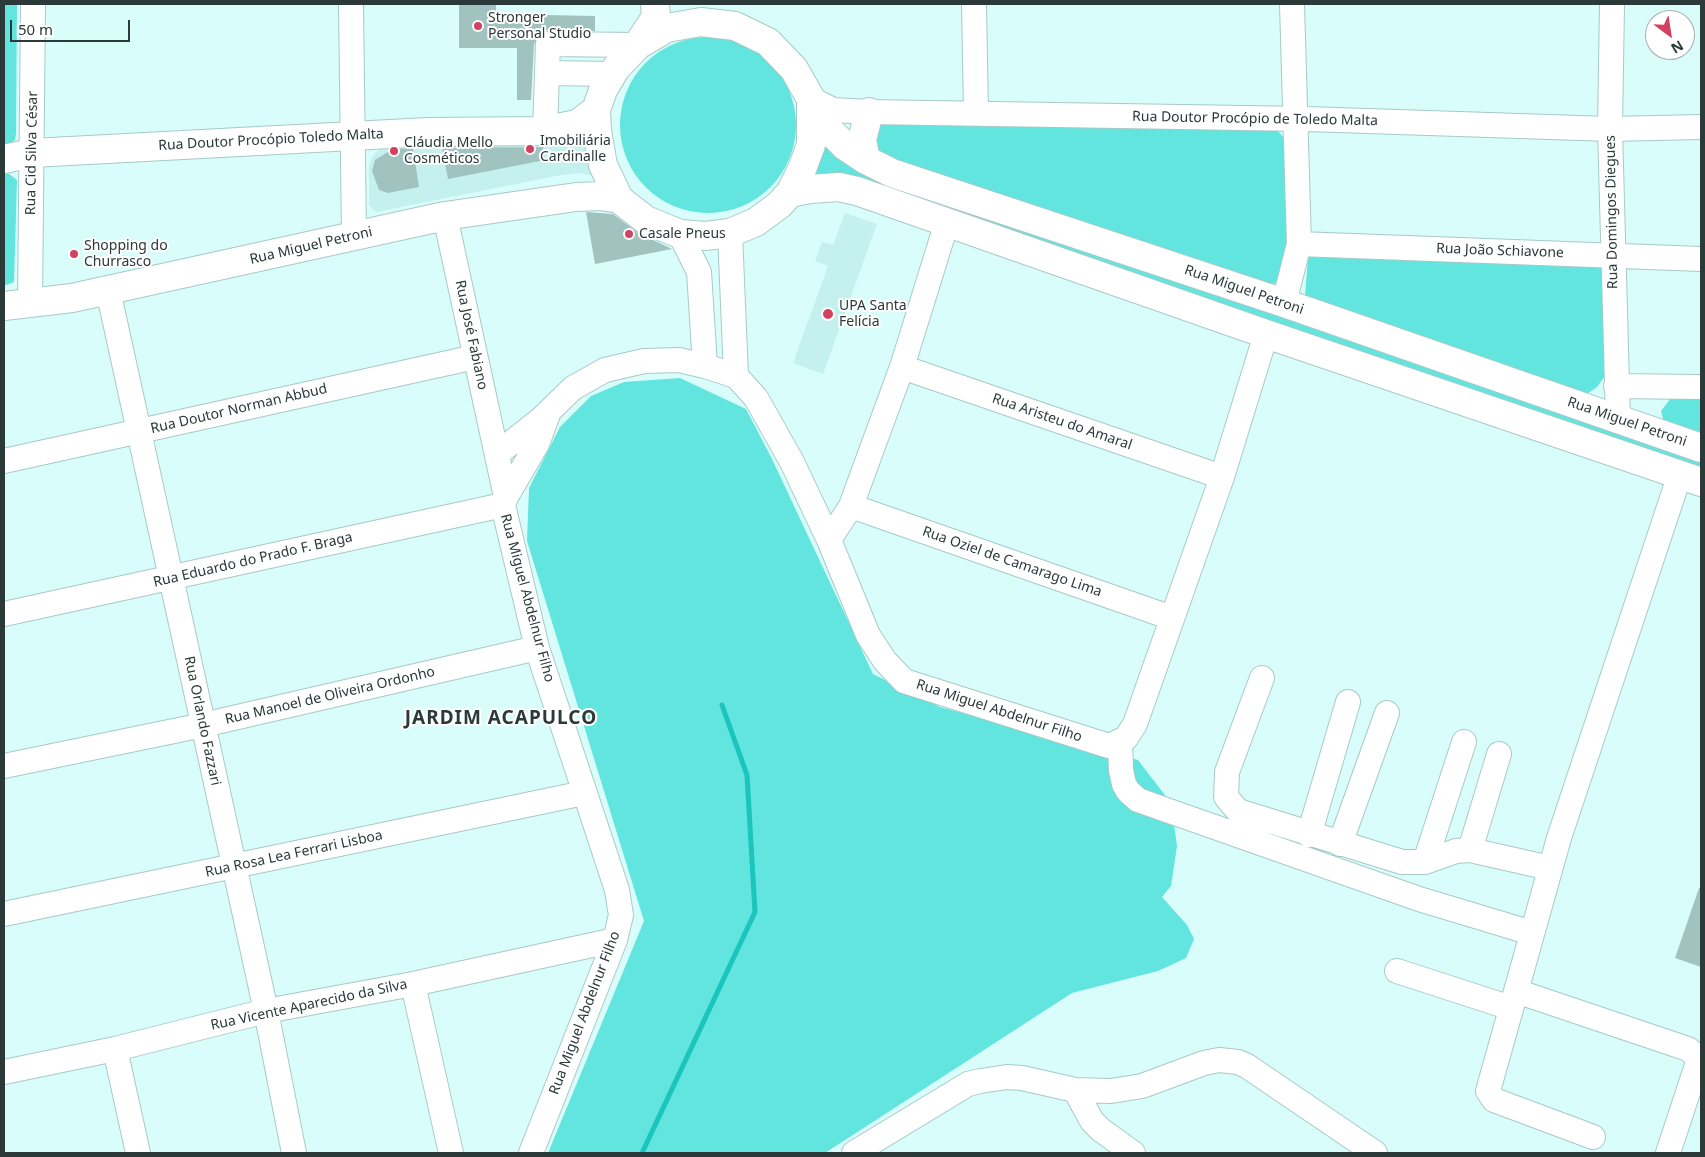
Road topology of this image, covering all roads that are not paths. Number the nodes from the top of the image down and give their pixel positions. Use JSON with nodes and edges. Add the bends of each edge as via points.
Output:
{"nodes":[{"id":1,"x":33,"y":4,"type":"edge"},
{"id":2,"x":351,"y":4,"type":"edge"},
{"id":3,"x":655,"y":4,"type":"edge"},
{"id":4,"x":974,"y":4,"type":"edge"},
{"id":5,"x":1292,"y":4,"type":"edge"},
{"id":6,"x":1612,"y":4,"type":"edge"},
{"id":7,"x":699,"y":13,"type":"edge"},
{"id":8,"x":630,"y":45,"type":"junction"},
{"id":9,"x":547,"y":63,"type":"junction"},
{"id":10,"x":608,"y":74,"type":"junction"},
{"id":11,"x":811,"y":100,"type":"junction"},
{"id":12,"x":596,"y":110,"type":"junction"},
{"id":13,"x":869,"y":112,"type":"junction"},
{"id":14,"x":976,"y":113,"type":"junction"},
{"id":15,"x":1294,"y":119,"type":"junction"},
{"id":16,"x":1701,"y":127,"type":"edge"},
{"id":17,"x":1610,"y":129,"type":"junction"},
{"id":18,"x":545,"y":130,"type":"junction"},
{"id":19,"x":351,"y":137,"type":"junction"},
{"id":20,"x":32,"y":153,"type":"junction"},
{"id":21,"x":4,"y":159,"type":"edge"},
{"id":22,"x":866,"y":160,"type":"junction"},
{"id":23,"x":790,"y":193,"type":"junction"},
{"id":24,"x":619,"y":199,"type":"junction"},
{"id":25,"x":445,"y":216,"type":"junction"},
{"id":26,"x":947,"y":222,"type":"junction"},
{"id":27,"x":730,"y":233,"type":"junction"},
{"id":28,"x":680,"y":234,"type":"junction"},
{"id":29,"x":354,"y":237,"type":"junction"},
{"id":30,"x":1299,"y":244,"type":"junction"},
{"id":31,"x":1612,"y":256,"type":"junction"},
{"id":32,"x":1701,"y":258,"type":"edge"},
{"id":33,"x":108,"y":290,"type":"junction"},
{"id":34,"x":1284,"y":303,"type":"junction"},
{"id":35,"x":17,"y":304,"type":"edge"},
{"id":36,"x":1266,"y":334,"type":"junction"},
{"id":37,"x":475,"y":357,"type":"junction"},
{"id":38,"x":705,"y":366,"type":"junction"},
{"id":39,"x":902,"y":366,"type":"junction"},
{"id":40,"x":736,"y":376,"type":"junction"},
{"id":41,"x":1616,"y":386,"type":"junction"},
{"id":42,"x":1701,"y":387,"type":"edge"},
{"id":43,"x":485,"y":400,"type":"junction"},
{"id":44,"x":545,"y":414,"type":"junction"},
{"id":45,"x":1618,"y":420,"type":"junction"},
{"id":46,"x":138,"y":432,"type":"junction"},
{"id":47,"x":1701,"y":448,"type":"edge"},
{"id":48,"x":497,"y":454,"type":"junction"},
{"id":49,"x":4,"y":461,"type":"edge"},
{"id":50,"x":1222,"y":476,"type":"junction"},
{"id":51,"x":1691,"y":478,"type":"edge"},
{"id":52,"x":504,"y":501,"type":"junction"},
{"id":53,"x":851,"y":506,"type":"junction"},
{"id":54,"x":829,"y":540,"type":"junction"},
{"id":55,"x":171,"y":579,"type":"junction"},
{"id":56,"x":4,"y":614,"type":"edge"},
{"id":57,"x":1172,"y":618,"type":"junction"},
{"id":58,"x":538,"y":648,"type":"junction"},
{"id":59,"x":1262,"y":678,"type":"dead end"},
{"id":60,"x":1348,"y":702,"type":"dead end"},
{"id":61,"x":1387,"y":713,"type":"dead end"},
{"id":62,"x":203,"y":725,"type":"junction"},
{"id":63,"x":1120,"y":741,"type":"junction"},
{"id":64,"x":1464,"y":742,"type":"dead end"},
{"id":65,"x":1499,"y":754,"type":"dead end"},
{"id":66,"x":4,"y":766,"type":"edge"},
{"id":67,"x":584,"y":793,"type":"junction"},
{"id":68,"x":1309,"y":834,"type":"junction"},
{"id":69,"x":1340,"y":844,"type":"junction"},
{"id":70,"x":1470,"y":850,"type":"junction"},
{"id":71,"x":1425,"y":862,"type":"junction"},
{"id":72,"x":233,"y":867,"type":"junction"},
{"id":73,"x":1550,"y":868,"type":"junction"},
{"id":74,"x":4,"y":914,"type":"edge"},
{"id":75,"x":1532,"y":933,"type":"junction"},
{"id":76,"x":615,"y":940,"type":"junction"},
{"id":77,"x":1397,"y":971,"type":"dead end"},
{"id":78,"x":413,"y":984,"type":"junction"},
{"id":79,"x":1513,"y":999,"type":"junction"},
{"id":80,"x":266,"y":1011,"type":"junction"},
{"id":81,"x":115,"y":1049,"type":"junction"},
{"id":82,"x":4,"y":1072,"type":"edge"},
{"id":83,"x":1075,"y":1090,"type":"junction"},
{"id":84,"x":1594,"y":1138,"type":"dead end"},
{"id":85,"x":869,"y":1150,"type":"edge"},
{"id":86,"x":1367,"y":1151,"type":"edge"},
{"id":87,"x":138,"y":1153,"type":"edge"},
{"id":88,"x":294,"y":1153,"type":"edge"},
{"id":89,"x":451,"y":1153,"type":"edge"},
{"id":90,"x":531,"y":1153,"type":"edge"},
{"id":91,"x":1133,"y":1153,"type":"edge"},
{"id":92,"x":1668,"y":1153,"type":"edge"}],
"edges":[{"from":1,"to":20,"type":"street","name":"Rua Cid Silva César"},
{"from":2,"to":19,"type":"street"},
{"from":3,"to":8,"type":"main road","via":[[656,17]]},
{"from":4,"to":14,"type":"street"},
{"from":5,"to":15,"type":"street"},
{"from":6,"to":17,"type":"street","name":"Rua Domingos Diegues"},
{"from":7,"to":8,"type":"main road","name":"Rua Miguel Petroni"},
{"from":7,"to":11,"type":"main road","name":"Rua Miguel Petroni","via":[[768,42],[794,70]]},
{"from":8,"to":9,"type":"street","via":[[548,44]]},
{"from":8,"to":10,"type":"main road"},
{"from":9,"to":10,"type":"street","via":[[588,64]]},
{"from":9,"to":18,"type":"street"},
{"from":10,"to":12,"type":"main road"},
{"from":11,"to":13,"type":"street","name":"Rua Doutor Procópio de Toledo Malta","via":[[833,110]]},
{"from":11,"to":22,"type":"main road","name":"Rua Miguel Petroni","via":[[827,128]]},
{"from":11,"to":23,"type":"main road","via":[[810,144]]},
{"from":12,"to":18,"type":"main road","name":"Rua Doutor Procópio Toledo Malta","via":[[576,124]]},
{"from":12,"to":24,"type":"main road","via":[[603,165]]},
{"from":13,"to":14,"type":"street","name":"Rua Doutor Procópio de Toledo Malta"},
{"from":13,"to":22,"type":"main road","via":[[862,140]]},
{"from":14,"to":15,"type":"street","name":"Rua Doutor Procópio de Toledo Malta"},
{"from":15,"to":17,"type":"street","name":"Rua Doutor Procópio de Toledo Malta"},
{"from":15,"to":30,"type":"street"},
{"from":16,"to":17,"type":"street","name":"Rua Doutor Procópio de Toledo Malta"},
{"from":17,"to":31,"type":"street","name":"Rua Domingos Diegues"},
{"from":18,"to":19,"type":"main road","name":"Rua Doutor Procópio Toledo Malta"},
{"from":19,"to":20,"type":"main road","name":"Rua Doutor Procópio Toledo Malta"},
{"from":19,"to":29,"type":"street"},
{"from":20,"to":21,"type":"main road","name":"Rua Doutor Procópio Toledo Malta"},
{"from":20,"to":35,"type":"street","name":"Rua Cid Silva César"},
{"from":22,"to":34,"type":"main road","name":"Rua Miguel Petroni","via":[[892,173]]},
{"from":23,"to":26,"type":"main road","via":[[810,188],[839,187]]},
{"from":23,"to":27,"type":"main road","via":[[779,206],[756,222]]},
{"from":24,"to":25,"type":"main road","name":"Rua Miguel Petroni","via":[[576,197]]},
{"from":24,"to":28,"type":"main road","via":[[646,220]]},
{"from":25,"to":29,"type":"main road","name":"Rua Miguel Petroni"},
{"from":25,"to":37,"type":"street","name":"Rua José Fabiano"},
{"from":26,"to":36,"type":"main road"},
{"from":26,"to":39,"type":"street"},
{"from":27,"to":28,"type":"main road"},
{"from":27,"to":40,"type":"street"},
{"from":28,"to":38,"type":"street","via":[[699,272]]},
{"from":29,"to":33,"type":"main road","name":"Rua Miguel Petroni"},
{"from":30,"to":31,"type":"street","name":"Rua João Schiavone"},
{"from":30,"to":34,"type":"street"},
{"from":31,"to":32,"type":"street","name":"Rua João Schiavone"},
{"from":31,"to":41,"type":"street","name":"Rua Domingos Diegues"},
{"from":33,"to":35,"type":"main road","name":"Rua Miguel Petroni"},
{"from":33,"to":46,"type":"street","name":"Rua Orlando Fazzari"},
{"from":34,"to":45,"type":"main road","name":"Rua Miguel Petroni"},
{"from":36,"to":50,"type":"street"},
{"from":36,"to":51,"type":"main road"},
{"from":37,"to":43,"type":"street","name":"Rua José Fabiano"},
{"from":37,"to":46,"type":"street","name":"Rua Doutor Norman Abbud"},
{"from":38,"to":40,"type":"street","name":"Rua Miguel Abdelnur Filho"},
{"from":38,"to":44,"type":"street","name":"Rua Miguel Abdelnur Filho","via":[[679,360],[644,360],[605,370],[573,388]]},
{"from":39,"to":50,"type":"street","name":"Rua Aristeu do Amaral"},
{"from":39,"to":53,"type":"street"},
{"from":40,"to":54,"type":"street","name":"Rua Miguel Abdelnur Filho","via":[[772,423]]},
{"from":41,"to":42,"type":"street"},
{"from":41,"to":45,"type":"street","name":"Rua Domingos Diegues"},
{"from":43,"to":44,"type":"street","via":[[500,417],[526,422]]},
{"from":43,"to":48,"type":"street","name":"Rua José Fabiano"},
{"from":44,"to":48,"type":"street","name":"Rua Miguel Abdelnur Filho"},
{"from":44,"to":52,"type":"street","name":"Rua Miguel Abdelnur Filho","via":[[537,444]]},
{"from":45,"to":47,"type":"main road","name":"Rua Miguel Petroni"},
{"from":46,"to":49,"type":"street","name":"Rua Doutor Norman Abbud"},
{"from":46,"to":55,"type":"street","name":"Rua Orlando Fazzari"},
{"from":48,"to":52,"type":"street","name":"Rua Miguel Abdelnur Filho"},
{"from":50,"to":57,"type":"street"},
{"from":51,"to":73,"type":"street"},
{"from":52,"to":55,"type":"street","name":"Rua Eduardo do Prado F. Braga"},
{"from":52,"to":58,"type":"street","name":"Rua Miguel Abdelnur Filho"},
{"from":53,"to":54,"type":"street"},
{"from":53,"to":57,"type":"street","name":"Rua Oziel de Camarago Lima"},
{"from":54,"to":63,"type":"street","name":"Rua Miguel Abdelnur Filho","via":[[868,635],[885,661],[904,681],[1109,746]]},
{"from":55,"to":56,"type":"street","name":"Rua Eduardo do Prado F. Braga"},
{"from":55,"to":62,"type":"street","name":"Rua Orlando Fazzari"},
{"from":57,"to":63,"type":"street","via":[[1135,724],[1126,738]]},
{"from":58,"to":62,"type":"street","name":"Rua Manoel de Oliveira Ordonho"},
{"from":58,"to":67,"type":"street","name":"Rua Miguel Abdelnur Filho"},
{"from":59,"to":68,"type":"street","via":[[1227,772],[1226,797],[1238,811]]},
{"from":60,"to":68,"type":"street"},
{"from":61,"to":69,"type":"street"},
{"from":62,"to":66,"type":"street","name":"Rua Manoel de Oliveira Ordonho"},
{"from":62,"to":72,"type":"street","name":"Rua Orlando Fazzari"},
{"from":63,"to":75,"type":"street","via":[[1124,784],[1138,800],[1420,899]]},
{"from":64,"to":71,"type":"street"},
{"from":65,"to":70,"type":"street"},
{"from":67,"to":72,"type":"street","name":"Rua Rosa Lea Ferrari Lisboa"},
{"from":67,"to":76,"type":"street","name":"Rua Miguel Abdelnur Filho","via":[[617,890],[621,915]]},
{"from":68,"to":69,"type":"street"},
{"from":69,"to":71,"type":"street","via":[[1402,862]]},
{"from":70,"to":71,"type":"street","via":[[1456,851]]},
{"from":70,"to":73,"type":"street"},
{"from":72,"to":74,"type":"street","name":"Rua Rosa Lea Ferrari Lisboa"},
{"from":72,"to":80,"type":"street","name":"Rua Orlando Fazzari"},
{"from":73,"to":75,"type":"street"},
{"from":75,"to":79,"type":"street"},
{"from":76,"to":78,"type":"street","name":"Rua Vicente Aparecido da Silva"},
{"from":76,"to":90,"type":"street","name":"Rua Miguel Abdelnur Filho"},
{"from":77,"to":79,"type":"street"},
{"from":78,"to":80,"type":"street","name":"Rua Vicente Aparecido da Silva"},
{"from":78,"to":89,"type":"street"},
{"from":79,"to":84,"type":"street","via":[[1488,1091],[1490,1096]]},
{"from":79,"to":92,"type":"street","via":[[1688,1049],[1694,1054],[1698,1062]]},
{"from":80,"to":81,"type":"street","name":"Rua Vicente Aparecido da Silva"},
{"from":80,"to":88,"type":"street","name":"Rua Orlando Fazzari"},
{"from":81,"to":82,"type":"street","name":"Rua Vicente Aparecido da Silva"},
{"from":81,"to":87,"type":"street"},
{"from":83,"to":85,"type":"street","via":[[1022,1078],[980,1080],[968,1084]]},
{"from":83,"to":86,"type":"street","via":[[1127,1089],[1204,1063],[1229,1060],[1247,1066]]},
{"from":83,"to":91,"type":"street","via":[[1092,1121]]}]}
